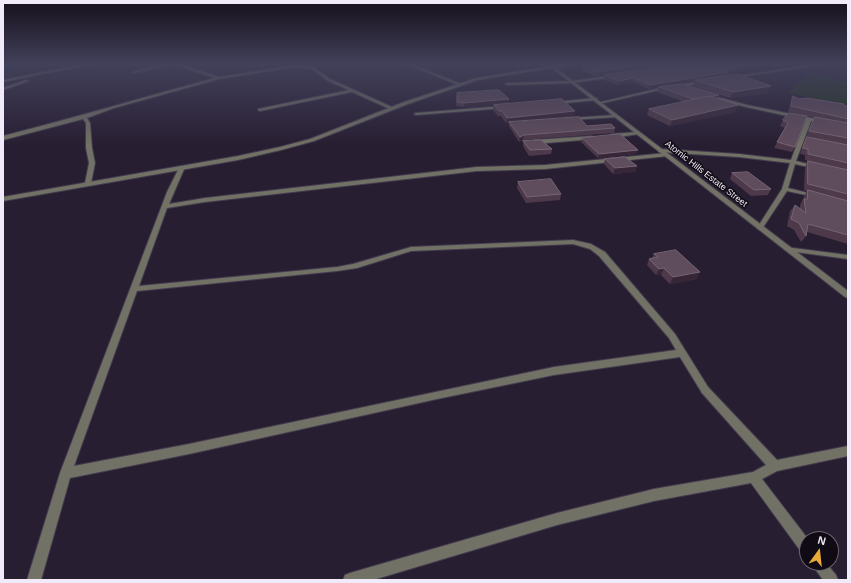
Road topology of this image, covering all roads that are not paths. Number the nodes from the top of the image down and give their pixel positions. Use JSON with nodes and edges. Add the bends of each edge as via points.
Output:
{"nodes":[{"id":1,"x":170,"y":91,"type":"edge"},
{"id":2,"x":350,"y":91,"type":"edge"},
{"id":3,"x":351,"y":91,"type":"edge"},
{"id":4,"x":439,"y":91,"type":"edge"},
{"id":5,"x":584,"y":91,"type":"edge"},
{"id":6,"x":647,"y":91,"type":"edge"},
{"id":7,"x":702,"y":93,"type":"edge"},
{"id":8,"x":597,"y":101,"type":"junction"},
{"id":9,"x":550,"y":104,"type":"edge"},
{"id":10,"x":512,"y":107,"type":"edge"},
{"id":11,"x":392,"y":108,"type":"junction"},
{"id":12,"x":260,"y":110,"type":"dead end"},
{"id":13,"x":416,"y":114,"type":"dead end"},
{"id":14,"x":615,"y":116,"type":"junction"},
{"id":15,"x":84,"y":117,"type":"junction"},
{"id":16,"x":562,"y":120,"type":"edge"},
{"id":17,"x":809,"y":120,"type":"junction"},
{"id":18,"x":832,"y":124,"type":"edge"},
{"id":19,"x":637,"y":133,"type":"junction"},
{"id":20,"x":609,"y":136,"type":"edge"},
{"id":21,"x":3,"y":138,"type":"edge"},
{"id":22,"x":595,"y":138,"type":"edge"},
{"id":23,"x":802,"y":139,"type":"junction"},
{"id":24,"x":810,"y":140,"type":"edge"},
{"id":25,"x":530,"y":142,"type":"edge"},
{"id":26,"x":661,"y":151,"type":"junction"},
{"id":27,"x":666,"y":155,"type":"junction"},
{"id":28,"x":793,"y":161,"type":"junction"},
{"id":29,"x":182,"y":167,"type":"junction"},
{"id":30,"x":825,"y":168,"type":"edge"},
{"id":31,"x":88,"y":183,"type":"junction"},
{"id":32,"x":785,"y":189,"type":"junction"},
{"id":33,"x":820,"y":198,"type":"edge"},
{"id":34,"x":3,"y":199,"type":"edge"},
{"id":35,"x":166,"y":206,"type":"junction"},
{"id":36,"x":760,"y":228,"type":"junction"},
{"id":37,"x":788,"y":249,"type":"junction"},
{"id":38,"x":848,"y":257,"type":"edge"},
{"id":39,"x":134,"y":289,"type":"junction"},
{"id":40,"x":848,"y":295,"type":"edge"},
{"id":41,"x":682,"y":353,"type":"junction"},
{"id":42,"x":848,"y":451,"type":"edge"},
{"id":43,"x":775,"y":466,"type":"junction"},
{"id":44,"x":66,"y":473,"type":"junction"},
{"id":45,"x":754,"y":477,"type":"junction"},
{"id":46,"x":799,"y":537,"type":"edge"},
{"id":47,"x":824,"y":571,"type":"edge"},
{"id":48,"x":34,"y":580,"type":"edge"},
{"id":49,"x":350,"y":580,"type":"edge"},
{"id":50,"x":831,"y":580,"type":"edge"}],
"edges":[{"from":1,"to":15,"type":"street"},
{"from":2,"to":12,"type":"street"},
{"from":3,"to":11,"type":"street"},
{"from":4,"to":11,"type":"street"},
{"from":5,"to":8,"type":"street","name":"Atomic Hills Estate Street"},
{"from":6,"to":8,"type":"street"},
{"from":7,"to":17,"type":"street"},
{"from":8,"to":9,"type":"street"},
{"from":8,"to":14,"type":"street","name":"Atomic Hills Estate Street"},
{"from":10,"to":13,"type":"street"},
{"from":11,"to":29,"type":"street","via":[[312,140],[238,158]]},
{"from":14,"to":16,"type":"street"},
{"from":14,"to":19,"type":"street","name":"Atomic Hills Estate Street"},
{"from":15,"to":21,"type":"street"},
{"from":15,"to":31,"type":"street","via":[[88,123],[92,163]]},
{"from":17,"to":18,"type":"street"},
{"from":17,"to":23,"type":"street"},
{"from":19,"to":20,"type":"street"},
{"from":19,"to":26,"type":"street","name":"Atomic Hills Estate Street"},
{"from":22,"to":25,"type":"street"},
{"from":23,"to":24,"type":"street"},
{"from":23,"to":28,"type":"street"},
{"from":26,"to":27,"type":"street","name":"Atomic Hills Estate Street"},
{"from":26,"to":28,"type":"street","via":[[731,154]]},
{"from":27,"to":35,"type":"street","via":[[545,167],[477,169]]},
{"from":27,"to":36,"type":"street","name":"Atomic Hills Estate Street"},
{"from":28,"to":30,"type":"street"},
{"from":28,"to":32,"type":"street"},
{"from":29,"to":31,"type":"street"},
{"from":29,"to":35,"type":"street"},
{"from":31,"to":34,"type":"street"},
{"from":32,"to":33,"type":"street"},
{"from":32,"to":36,"type":"street"},
{"from":35,"to":39,"type":"street"},
{"from":36,"to":37,"type":"street","name":"Atomic Hills Estate Street"},
{"from":37,"to":38,"type":"street"},
{"from":37,"to":40,"type":"street","name":"Atomic Hills Estate Street"},
{"from":39,"to":41,"type":"street","via":[[337,269],[411,249],[573,242],[594,247],[602,254],[672,336]]},
{"from":39,"to":44,"type":"street"},
{"from":41,"to":43,"type":"street","via":[[705,390]]},
{"from":41,"to":44,"type":"street","via":[[546,373]]},
{"from":42,"to":43,"type":"street"},
{"from":43,"to":45,"type":"street"},
{"from":44,"to":48,"type":"street"},
{"from":45,"to":46,"type":"street"},
{"from":45,"to":49,"type":"street","via":[[654,495],[557,519]]},
{"from":47,"to":50,"type":"street"}]}
